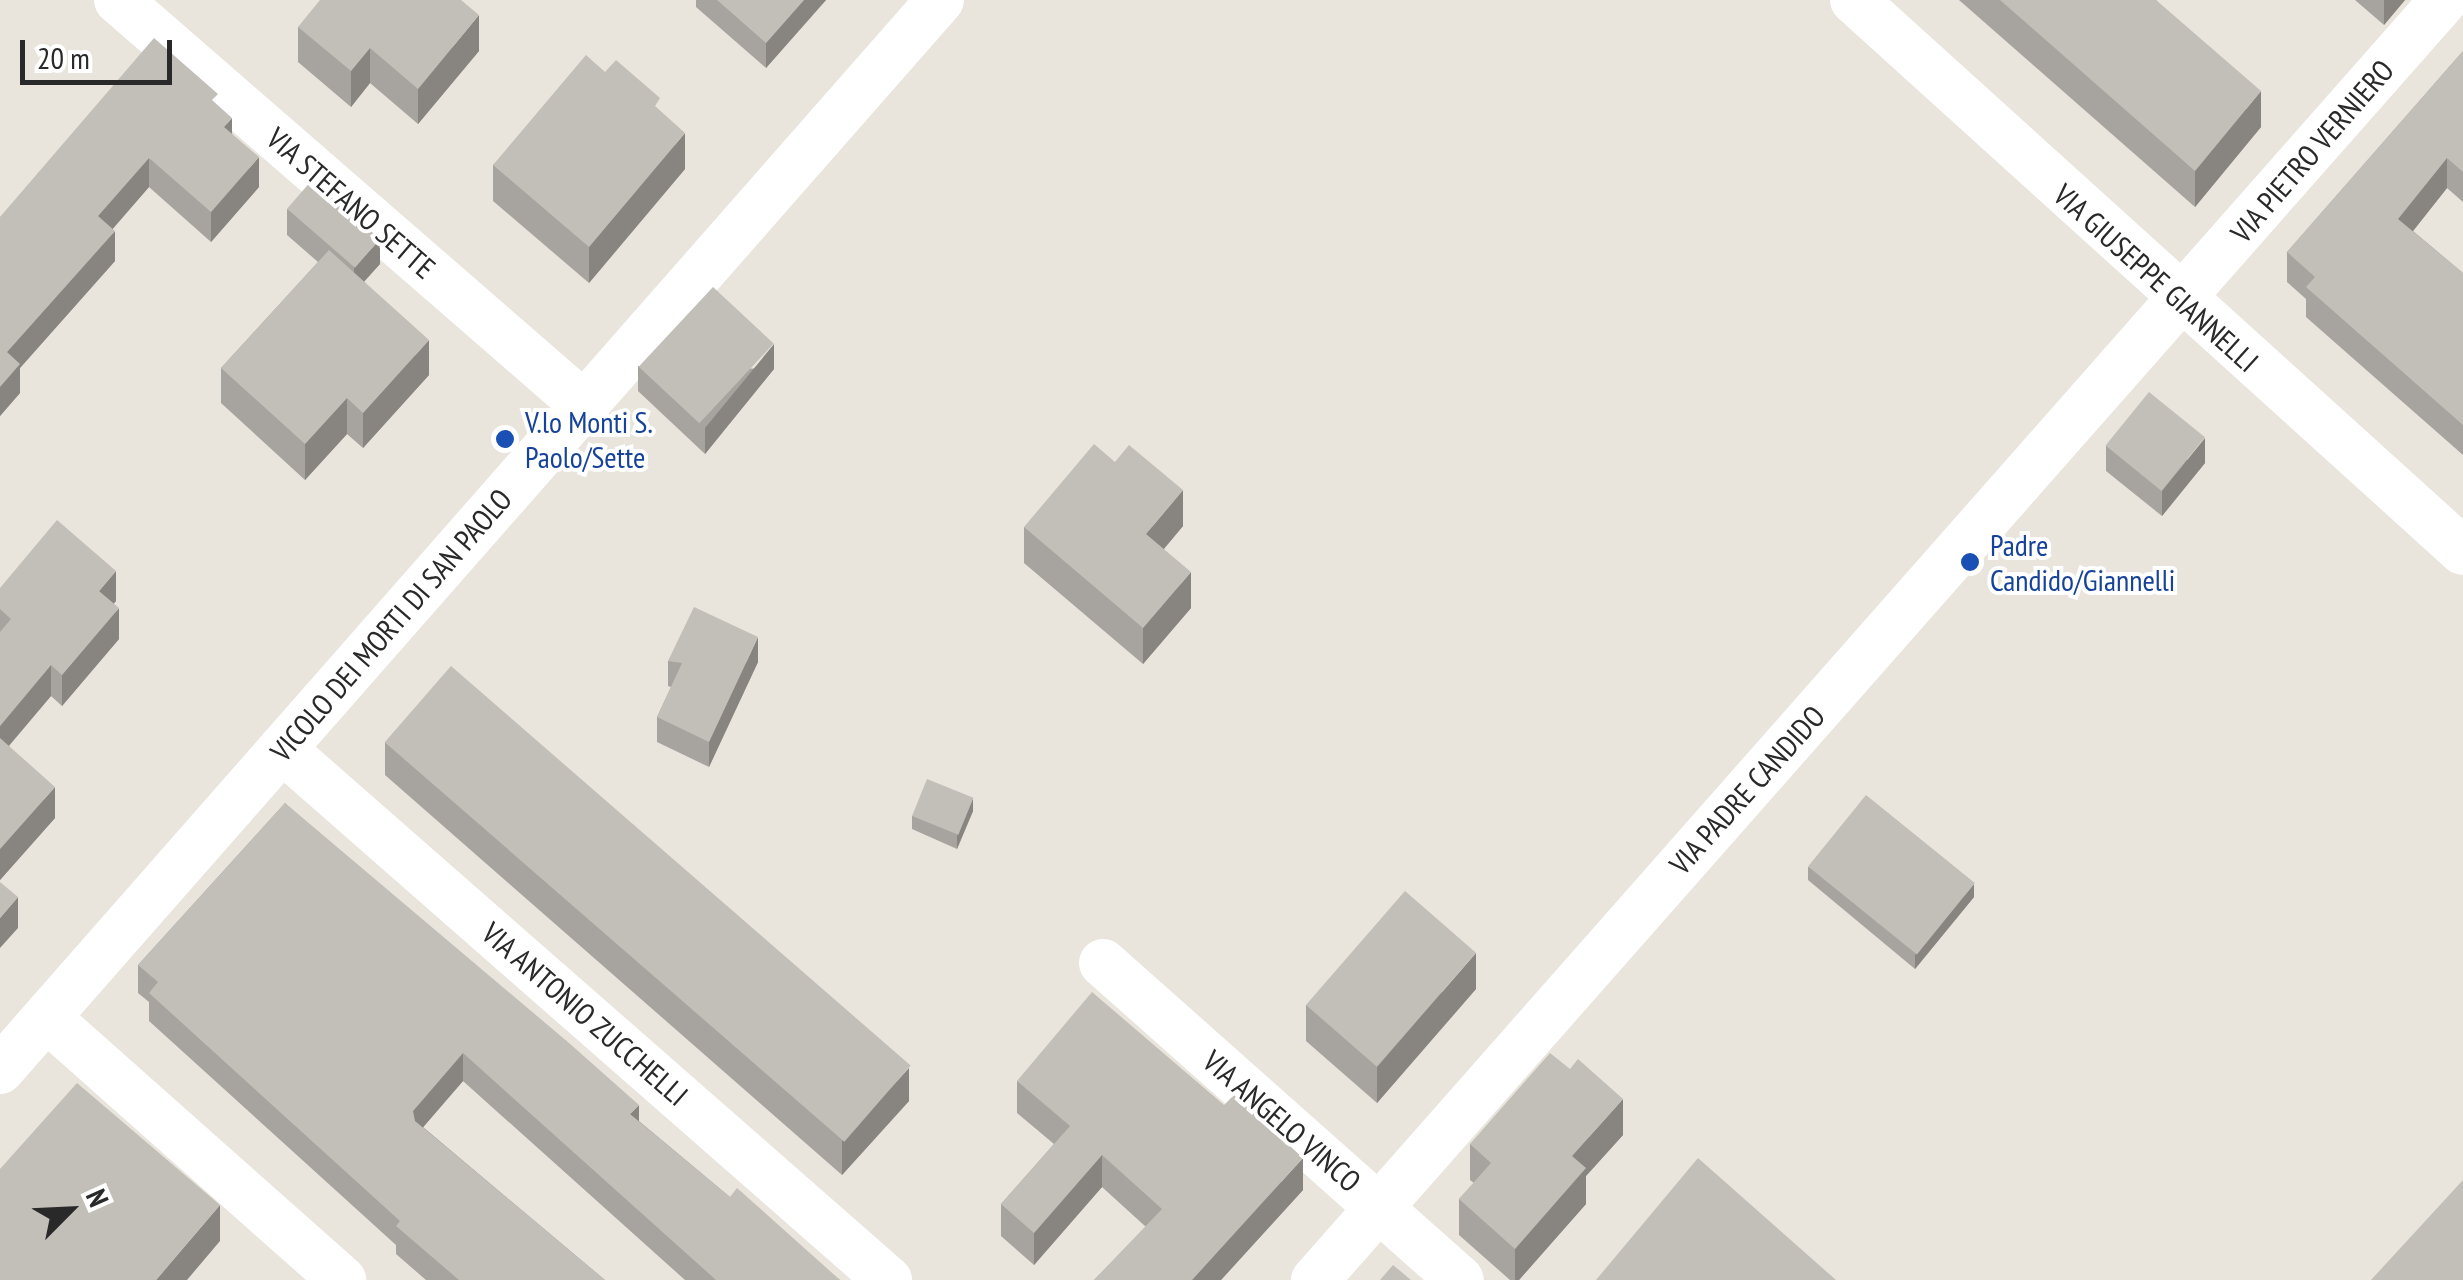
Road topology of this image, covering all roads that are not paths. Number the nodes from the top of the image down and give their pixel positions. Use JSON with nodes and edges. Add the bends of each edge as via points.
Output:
{"nodes":[{"id":1,"x":118,"y":0,"type":"edge"},
{"id":2,"x":2444,"y":0,"type":"edge"},
{"id":3,"x":1860,"y":2,"type":"edge"},
{"id":4,"x":929,"y":4,"type":"edge"},
{"id":5,"x":2180,"y":301,"type":"junction"},
{"id":6,"x":584,"y":406,"type":"junction"},
{"id":7,"x":2463,"y":551,"type":"edge"},
{"id":8,"x":282,"y":748,"type":"junction"},
{"id":9,"x":1103,"y":963,"type":"dead end"},
{"id":10,"x":47,"y":1018,"type":"junction"},
{"id":11,"x":0,"y":1070,"type":"edge"},
{"id":12,"x":1379,"y":1206,"type":"junction"},
{"id":13,"x":342,"y":1280,"type":"edge"},
{"id":14,"x":888,"y":1280,"type":"edge"},
{"id":15,"x":1315,"y":1280,"type":"edge"},
{"id":16,"x":1460,"y":1280,"type":"edge"}],
"edges":[{"from":1,"to":6,"type":"street","name":"VIA STEFANO SETTE"},
{"from":2,"to":5,"type":"street","name":"VIA PIETRO VERNIERO"},
{"from":3,"to":5,"type":"street","name":"VIA GIUSEPPE GIANNELLI"},
{"from":4,"to":6,"type":"street","name":"VICOLO DEI MORTI DI SAN PAOLO"},
{"from":5,"to":7,"type":"street","name":"VIA GIUSEPPE GIANNELLI"},
{"from":5,"to":12,"type":"street","name":"VIA PADRE CANDIDO"},
{"from":6,"to":8,"type":"street","name":"VICOLO DEI MORTI DI SAN PAOLO"},
{"from":8,"to":10,"type":"street","name":"VICOLO DEI MORTI DI SAN PAOLO"},
{"from":8,"to":14,"type":"street","name":"VIA ANTONIO ZUCCHELLI"},
{"from":9,"to":12,"type":"street","name":"VIA ANGELO VINCO"},
{"from":10,"to":11,"type":"street","name":"VICOLO DEI MORTI DI SAN PAOLO"},
{"from":10,"to":13,"type":"street"},
{"from":12,"to":15,"type":"street","name":"VIA PADRE CANDIDO"},
{"from":12,"to":16,"type":"street","name":"VIA ANGELO VINCO"}]}
